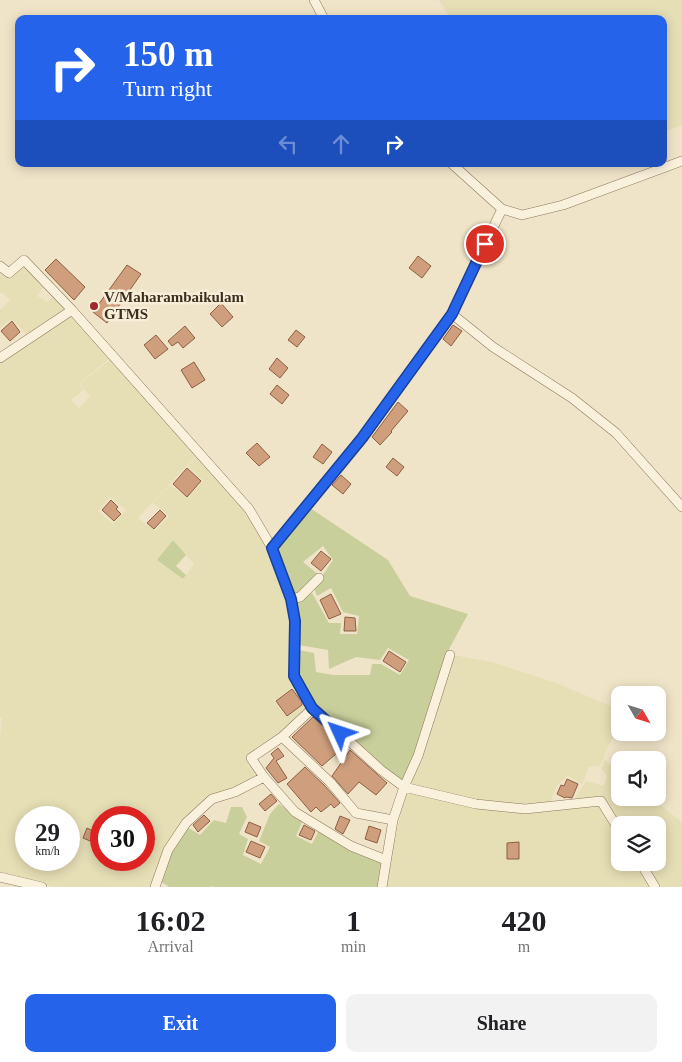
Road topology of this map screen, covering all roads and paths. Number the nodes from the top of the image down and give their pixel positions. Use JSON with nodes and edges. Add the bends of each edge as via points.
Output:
{"nodes":[{"id":1,"x":314,"y":0,"type":"edge"},
{"id":2,"x":322,"y":15,"type":"edge"},
{"id":3,"x":682,"y":161,"type":"edge"},
{"id":4,"x":455,"y":167,"type":"edge"},
{"id":5,"x":666,"y":167,"type":"edge"},
{"id":6,"x":667,"y":167,"type":"edge"},
{"id":7,"x":502,"y":209,"type":"junction"},
{"id":8,"x":0,"y":266,"type":"edge"},
{"id":9,"x":72,"y":310,"type":"junction"},
{"id":10,"x":452,"y":314,"type":"junction"},
{"id":11,"x":0,"y":358,"type":"edge"},
{"id":12,"x":682,"y":507,"type":"edge"},
{"id":13,"x":272,"y":548,"type":"junction"},
{"id":14,"x":318,"y":578,"type":"dead end"},
{"id":15,"x":291,"y":599,"type":"junction"},
{"id":16,"x":450,"y":655,"type":"dead end"},
{"id":17,"x":312,"y":708,"type":"junction"},
{"id":18,"x":282,"y":737,"type":"junction"},
{"id":19,"x":264,"y":777,"type":"junction"},
{"id":20,"x":404,"y":787,"type":"junction"},
{"id":21,"x":611,"y":817,"type":"edge"},
{"id":22,"x":393,"y":820,"type":"junction"},
{"id":23,"x":386,"y":860,"type":"junction"},
{"id":24,"x":645,"y":871,"type":"edge"},
{"id":25,"x":0,"y":877,"type":"edge"},
{"id":26,"x":42,"y":887,"type":"edge"},
{"id":27,"x":155,"y":887,"type":"edge"},
{"id":28,"x":382,"y":887,"type":"edge"},
{"id":29,"x":655,"y":887,"type":"edge"}],
"edges":[{"from":1,"to":2,"type":"street"},
{"from":3,"to":6,"type":"street"},
{"from":4,"to":7,"type":"street"},
{"from":5,"to":7,"type":"street","via":[[563,205],[522,215]]},
{"from":7,"to":10,"type":"street"},
{"from":8,"to":9,"type":"street","via":[[9,273],[24,260]]},
{"from":9,"to":11,"type":"street"},
{"from":9,"to":13,"type":"street","via":[[249,510]]},
{"from":10,"to":12,"type":"street","via":[[494,347],[572,398],[616,434]]},
{"from":10,"to":13,"type":"street","via":[[362,438]]},
{"from":13,"to":15,"type":"street"},
{"from":14,"to":15,"type":"street","via":[[300,597]]},
{"from":15,"to":17,"type":"street","via":[[295,621],[294,676]]},
{"from":16,"to":20,"type":"street","via":[[418,756]]},
{"from":17,"to":18,"type":"street"},
{"from":17,"to":20,"type":"street"},
{"from":18,"to":19,"type":"street","via":[[250,758]]},
{"from":18,"to":22,"type":"street","via":[[330,782],[356,813]]},
{"from":19,"to":23,"type":"street","via":[[295,812],[351,846]]},
{"from":19,"to":27,"type":"street","via":[[236,792],[212,798],[186,823],[168,850]]},
{"from":20,"to":21,"type":"street","via":[[476,804],[525,809],[601,801]]},
{"from":20,"to":22,"type":"street"},
{"from":22,"to":23,"type":"street"},
{"from":23,"to":28,"type":"street"},
{"from":24,"to":29,"type":"street"},
{"from":25,"to":26,"type":"street"}]}
